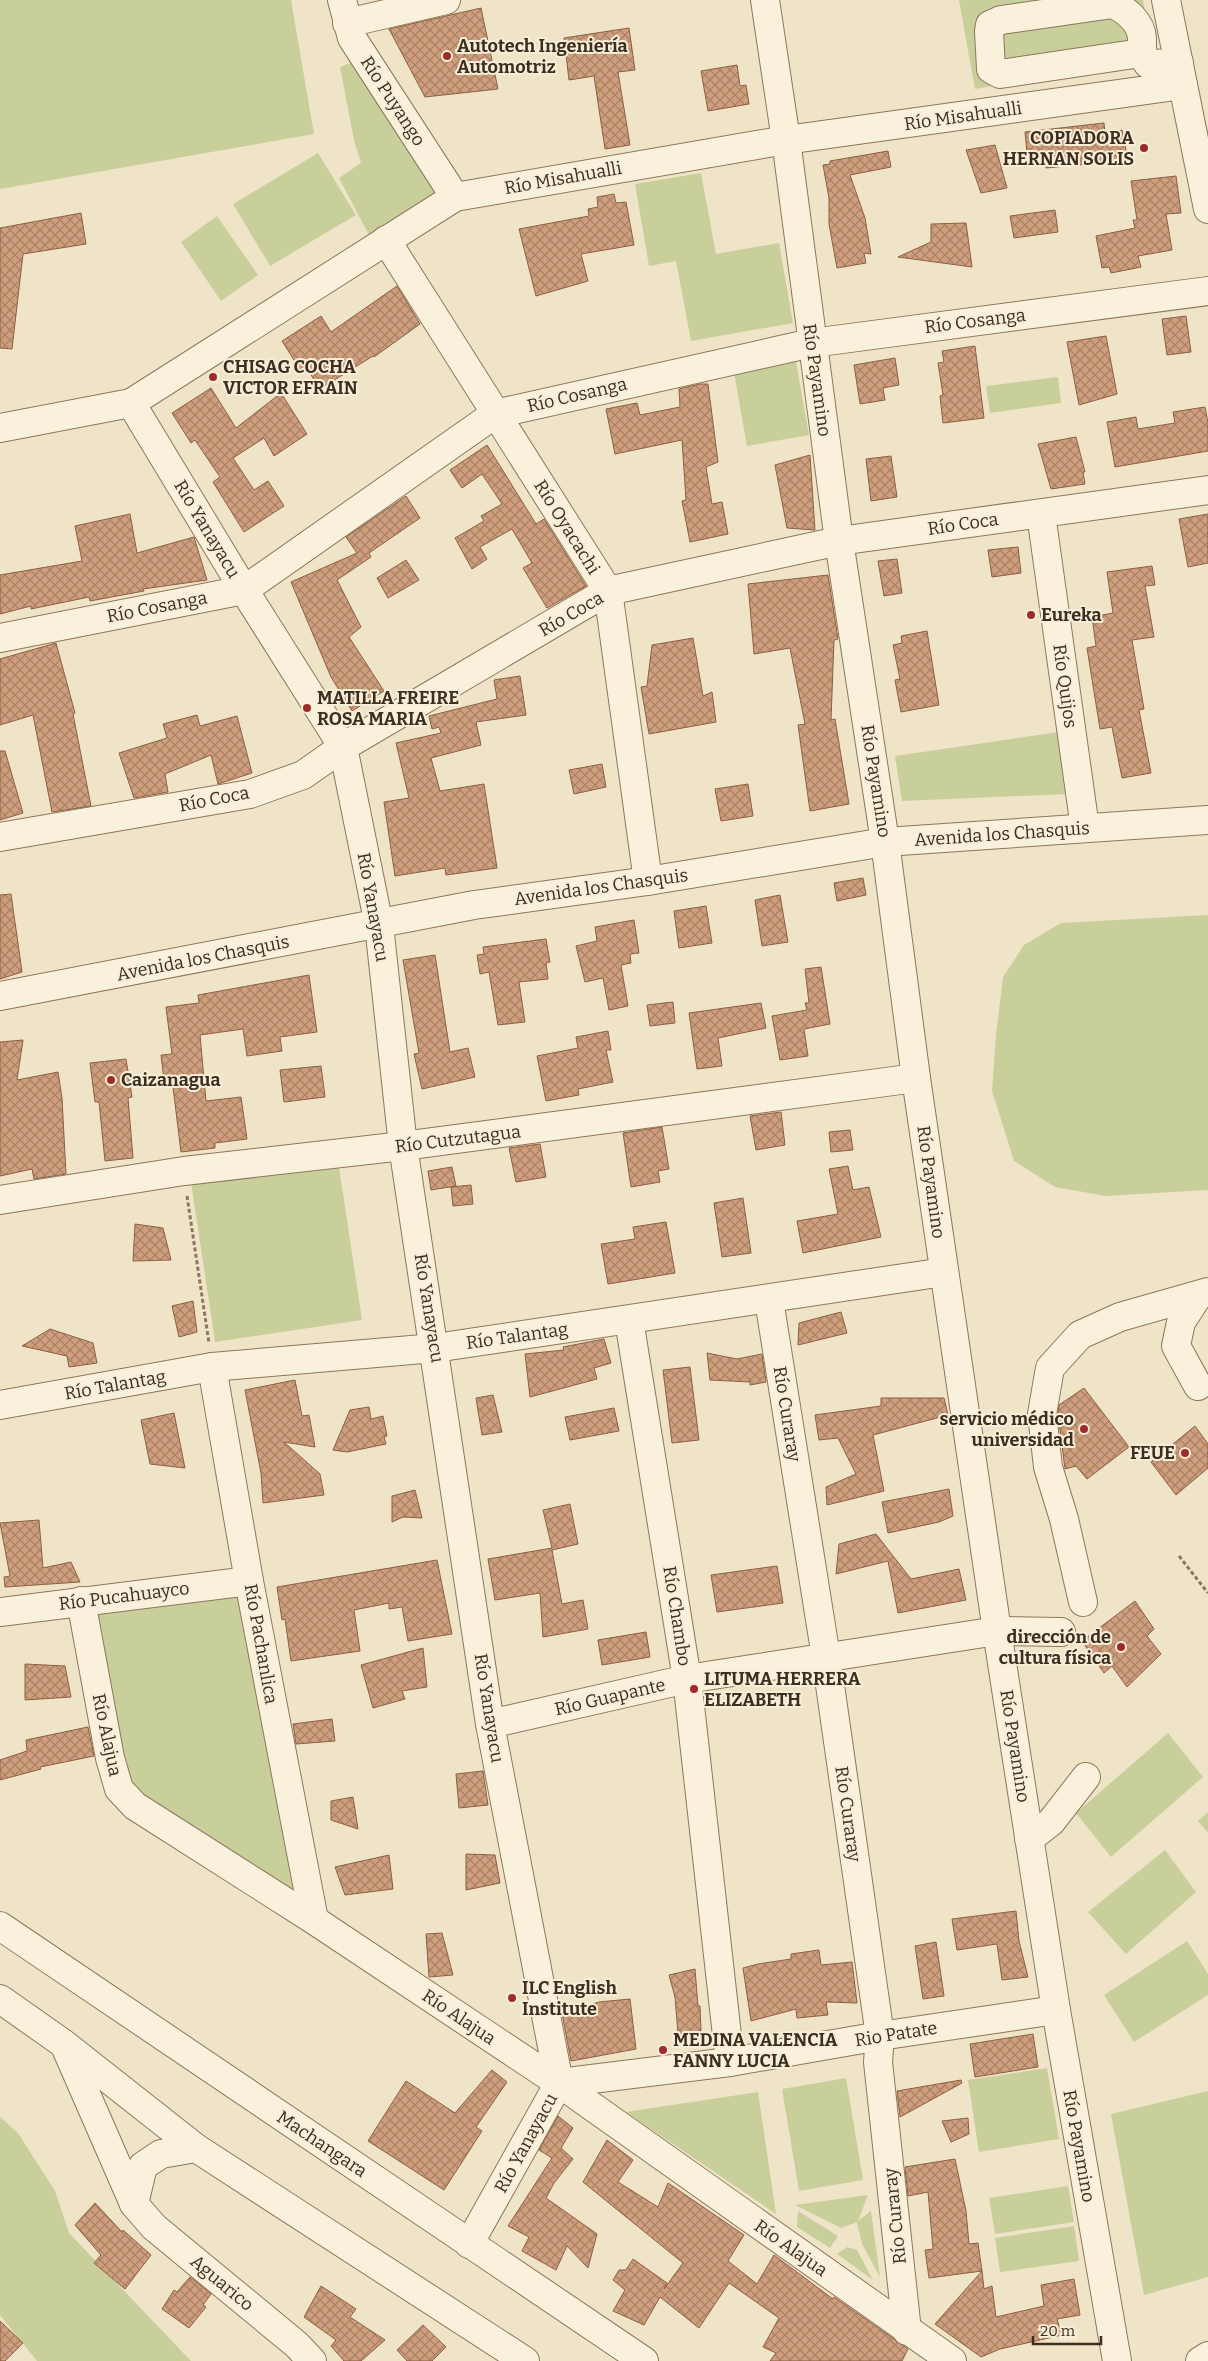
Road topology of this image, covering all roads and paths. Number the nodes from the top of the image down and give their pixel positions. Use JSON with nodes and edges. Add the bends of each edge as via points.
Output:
{"nodes":[{"id":1,"x":446,"y":0,"type":"edge"},
{"id":2,"x":765,"y":0,"type":"edge"},
{"id":3,"x":1166,"y":0,"type":"edge"},
{"id":4,"x":344,"y":11,"type":"edge"},
{"id":5,"x":1141,"y":53,"type":"junction"},
{"id":6,"x":1181,"y":74,"type":"junction"},
{"id":7,"x":786,"y":140,"type":"junction"},
{"id":8,"x":455,"y":197,"type":"junction"},
{"id":9,"x":1208,"y":209,"type":"edge"},
{"id":10,"x":386,"y":240,"type":"junction"},
{"id":11,"x":1208,"y":291,"type":"edge"},
{"id":12,"x":812,"y":343,"type":"junction"},
{"id":13,"x":131,"y":403,"type":"junction"},
{"id":14,"x":495,"y":414,"type":"junction"},
{"id":15,"x":0,"y":428,"type":"edge"},
{"id":16,"x":1208,"y":490,"type":"edge"},
{"id":17,"x":1041,"y":514,"type":"junction"},
{"id":18,"x":839,"y":541,"type":"junction"},
{"id":19,"x":244,"y":590,"type":"junction"},
{"id":20,"x":608,"y":591,"type":"junction"},
{"id":21,"x":0,"y":638,"type":"edge"},
{"id":22,"x":343,"y":747,"type":"junction"},
{"id":23,"x":1208,"y":820,"type":"edge"},
{"id":24,"x":1085,"y":828,"type":"junction"},
{"id":25,"x":0,"y":837,"type":"edge"},
{"id":26,"x":885,"y":842,"type":"junction"},
{"id":27,"x":648,"y":881,"type":"junction"},
{"id":28,"x":379,"y":925,"type":"junction"},
{"id":29,"x":0,"y":996,"type":"edge"},
{"id":30,"x":916,"y":1078,"type":"junction"},
{"id":31,"x":403,"y":1146,"type":"junction"},
{"id":32,"x":184,"y":1170,"type":"junction"},
{"id":33,"x":0,"y":1200,"type":"edge"},
{"id":34,"x":944,"y":1272,"type":"junction"},
{"id":35,"x":1203,"y":1294,"type":"edge"},
{"id":36,"x":769,"y":1300,"type":"junction"},
{"id":37,"x":629,"y":1320,"type":"junction"},
{"id":38,"x":435,"y":1348,"type":"junction"},
{"id":39,"x":212,"y":1367,"type":"junction"},
{"id":40,"x":1205,"y":1388,"type":"edge"},
{"id":41,"x":0,"y":1405,"type":"edge"},
{"id":42,"x":1179,"y":1556,"type":"dead end"},
{"id":43,"x":249,"y":1581,"type":"junction"},
{"id":44,"x":1208,"y":1593,"type":"edge"},
{"id":45,"x":81,"y":1601,"type":"junction"},
{"id":46,"x":1083,"y":1602,"type":"dead end"},
{"id":47,"x":0,"y":1612,"type":"edge"},
{"id":48,"x":997,"y":1631,"type":"junction"},
{"id":49,"x":1061,"y":1632,"type":"dead end"},
{"id":50,"x":826,"y":1657,"type":"junction"},
{"id":51,"x":687,"y":1679,"type":"junction"},
{"id":52,"x":490,"y":1724,"type":"junction"},
{"id":53,"x":1086,"y":1777,"type":"dead end"},
{"id":54,"x":1029,"y":1839,"type":"junction"},
{"id":55,"x":314,"y":1920,"type":"junction"},
{"id":56,"x":0,"y":1926,"type":"edge"},
{"id":57,"x":0,"y":1999,"type":"edge"},
{"id":58,"x":1056,"y":2010,"type":"junction"},
{"id":59,"x":880,"y":2036,"type":"junction"},
{"id":60,"x":64,"y":2044,"type":"junction"},
{"id":61,"x":730,"y":2062,"type":"junction"},
{"id":62,"x":559,"y":2083,"type":"junction"},
{"id":63,"x":196,"y":2148,"type":"junction"},
{"id":64,"x":134,"y":2204,"type":"junction"},
{"id":65,"x":469,"y":2244,"type":"junction"},
{"id":66,"x":907,"y":2331,"type":"junction"},
{"id":67,"x":1208,"y":2356,"type":"edge"},
{"id":68,"x":312,"y":2361,"type":"edge"},
{"id":69,"x":525,"y":2361,"type":"edge"},
{"id":70,"x":644,"y":2361,"type":"edge"},
{"id":71,"x":952,"y":2361,"type":"edge"},
{"id":72,"x":1117,"y":2361,"type":"edge"},
{"id":73,"x":1200,"y":2361,"type":"edge"}],
"edges":[{"from":1,"to":4,"type":"street"},
{"from":2,"to":7,"type":"street","name":"Río Payamino"},
{"from":3,"to":6,"type":"street"},
{"from":4,"to":8,"type":"street","name":"Río Puyango","via":[[352,38]]},
{"from":5,"to":5,"type":"street","via":[[1142,36],[1137,23],[1123,8],[1113,4],[1001,20],[990,25],[989,31],[991,69],[1000,74]]},
{"from":5,"to":6,"type":"street","via":[[1148,64]]},
{"from":6,"to":7,"type":"street","name":"Río Misahualli"},
{"from":6,"to":9,"type":"street"},
{"from":7,"to":8,"type":"street","name":"Río Misahualli"},
{"from":7,"to":12,"type":"street","name":"Río Payamino"},
{"from":8,"to":10,"type":"street","name":"Río Misahualli"},
{"from":10,"to":13,"type":"street","name":"Río Misahualli"},
{"from":10,"to":14,"type":"street","name":"Río Oyacachi"},
{"from":11,"to":12,"type":"street","name":"Río Cosanga"},
{"from":12,"to":14,"type":"street","name":"Río Cosanga"},
{"from":12,"to":18,"type":"street","name":"Río Payamino"},
{"from":13,"to":15,"type":"street","name":"Río Misahualli"},
{"from":13,"to":19,"type":"street","name":"Río Yanayacu"},
{"from":14,"to":19,"type":"street","name":"Río Cosanga"},
{"from":14,"to":20,"type":"street","name":"Río Oyacachi"},
{"from":16,"to":17,"type":"street","name":"Río Coca"},
{"from":17,"to":18,"type":"street","name":"Río Coca"},
{"from":17,"to":24,"type":"street","name":"Río Quijos"},
{"from":18,"to":20,"type":"street","name":"Río Coca"},
{"from":18,"to":26,"type":"street","name":"Río Payamino"},
{"from":19,"to":21,"type":"street","name":"Río Cosanga"},
{"from":19,"to":22,"type":"street","name":"Río Yanayacu"},
{"from":20,"to":22,"type":"street","name":"Río Coca"},
{"from":20,"to":27,"type":"street","name":"Río Oyacachi"},
{"from":22,"to":25,"type":"street","name":"Río Coca","via":[[303,775],[250,794]]},
{"from":22,"to":28,"type":"street","name":"Río Yanayacu"},
{"from":23,"to":24,"type":"street","name":"Avenida los Chasquis"},
{"from":24,"to":26,"type":"street","name":"Avenida los Chasquis"},
{"from":26,"to":27,"type":"street","name":"Avenida los Chasquis"},
{"from":26,"to":30,"type":"street","name":"Río Payamino"},
{"from":27,"to":28,"type":"street","name":"Avenida los Chasquis","via":[[474,906]]},
{"from":28,"to":29,"type":"street","name":"Avenida los Chasquis"},
{"from":28,"to":31,"type":"street","name":"Río Yanayacu"},
{"from":30,"to":31,"type":"street","name":"Río Cutzutagua"},
{"from":30,"to":34,"type":"street","name":"Río Payamino"},
{"from":31,"to":32,"type":"street","name":"Río Cutzutagua"},
{"from":31,"to":38,"type":"street","name":"Río Yanayacu"},
{"from":32,"to":33,"type":"street","name":"Río Cutzutagua"},
{"from":32,"to":39,"type":"path"},
{"from":34,"to":36,"type":"street","name":"Río Talantag"},
{"from":34,"to":48,"type":"street","name":"Río Payamino"},
{"from":35,"to":40,"type":"street","via":[[1181,1322],[1176,1346]]},
{"from":35,"to":46,"type":"street","via":[[1120,1316],[1080,1335],[1050,1368],[1042,1414],[1048,1466]]},
{"from":36,"to":37,"type":"street","name":"Río Talantag"},
{"from":36,"to":50,"type":"street","name":"Río Curaray"},
{"from":37,"to":38,"type":"street","name":"Río Talantag"},
{"from":37,"to":51,"type":"street","name":"Río Chambo"},
{"from":38,"to":39,"type":"street","name":"Río Talantag"},
{"from":38,"to":52,"type":"street","name":"Río Yanayacu"},
{"from":39,"to":41,"type":"street","name":"Río Talantag"},
{"from":39,"to":43,"type":"street","name":"Río Pachanlica"},
{"from":42,"to":44,"type":"path"},
{"from":43,"to":45,"type":"street","name":"Río Pucahuayco"},
{"from":43,"to":55,"type":"street","name":"Río Pachanlica"},
{"from":45,"to":47,"type":"street","name":"Río Pucahuayco"},
{"from":45,"to":55,"type":"street","name":"Río Alajua","via":[[110,1758],[119,1789],[135,1806]]},
{"from":48,"to":49,"type":"street","name":"Río Guapante"},
{"from":48,"to":50,"type":"street","name":"Río Guapante"},
{"from":48,"to":54,"type":"street","name":"Río Payamino"},
{"from":50,"to":51,"type":"street","name":"Río Guapante"},
{"from":50,"to":59,"type":"street","name":"Río Curaray"},
{"from":51,"to":52,"type":"street","name":"Río Guapante"},
{"from":51,"to":61,"type":"street","name":"Río Chambo"},
{"from":52,"to":62,"type":"street","name":"Río Yanayacu"},
{"from":53,"to":54,"type":"street","via":[[1051,1822]]},
{"from":54,"to":58,"type":"street","name":"Río Payamino"},
{"from":55,"to":62,"type":"street","name":"Río Alajua"},
{"from":56,"to":65,"type":"street","name":"Machangara"},
{"from":57,"to":60,"type":"street"},
{"from":58,"to":59,"type":"street","name":"Rio Patate"},
{"from":58,"to":72,"type":"street","name":"Río Payamino"},
{"from":59,"to":61,"type":"street","name":"Rio Patate"},
{"from":59,"to":66,"type":"street","name":"Río Curaray","via":[[878,2062]]},
{"from":60,"to":63,"type":"street"},
{"from":60,"to":64,"type":"street","name":"Aguarico"},
{"from":61,"to":62,"type":"street","name":"Rio Patate"},
{"from":62,"to":65,"type":"street","name":"Río Yanayacu"},
{"from":62,"to":66,"type":"street","name":"Río Alajua"},
{"from":63,"to":64,"type":"street","via":[[160,2154],[143,2166]]},
{"from":63,"to":69,"type":"street"},
{"from":64,"to":68,"type":"street","name":"Aguarico","via":[[154,2227],[297,2345]]},
{"from":65,"to":70,"type":"street","name":"Machangara"},
{"from":66,"to":71,"type":"street","name":"Río Alajua"},
{"from":67,"to":73,"type":"street"}]}
